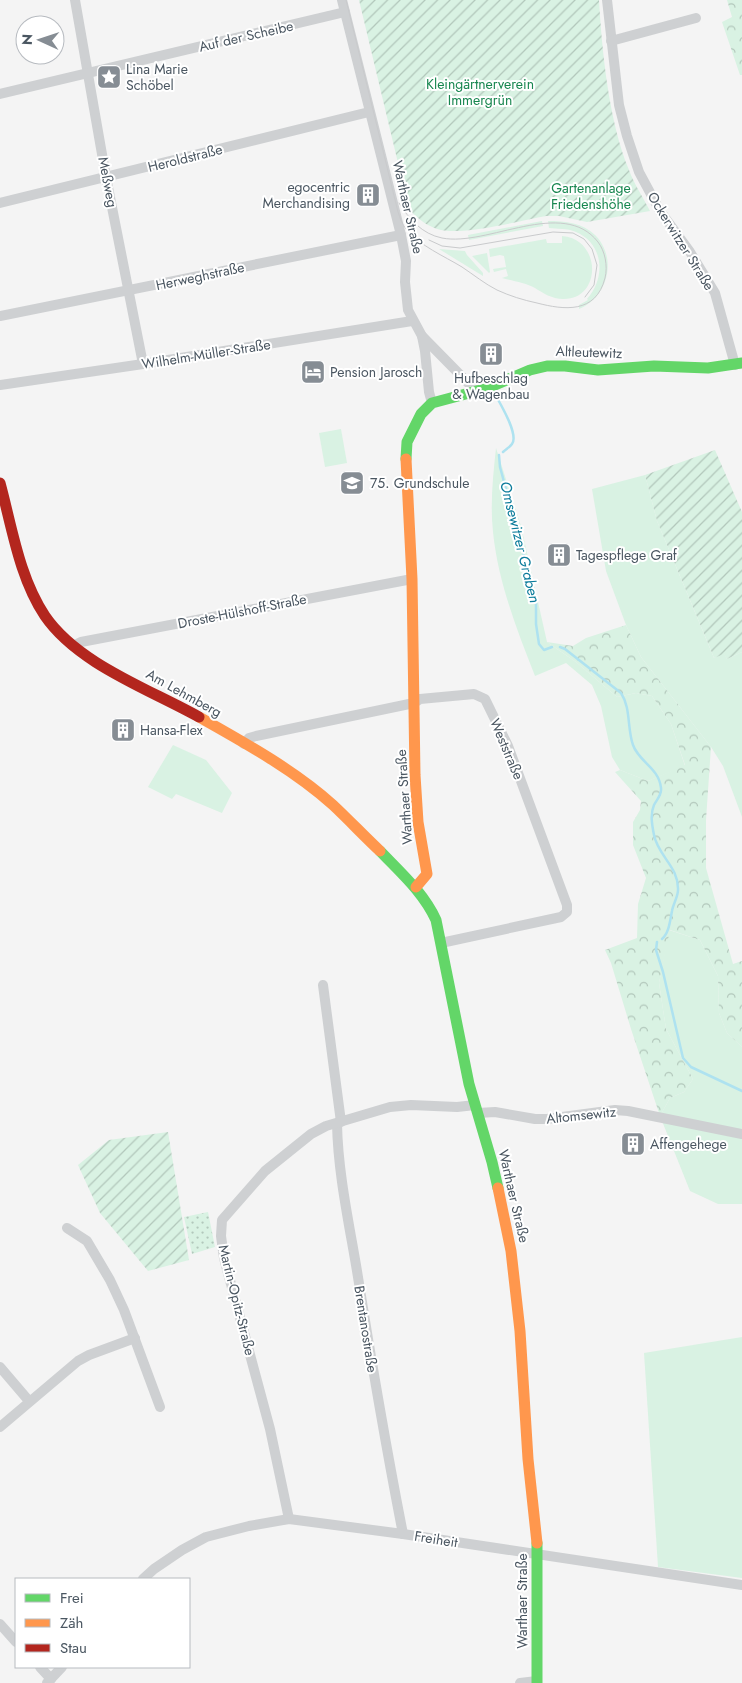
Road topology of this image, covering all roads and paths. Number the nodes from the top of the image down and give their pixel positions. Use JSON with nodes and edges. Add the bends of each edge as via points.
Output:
{"nodes":[{"id":1,"x":75,"y":0,"type":"edge"},
{"id":2,"x":342,"y":0,"type":"edge"},
{"id":3,"x":607,"y":0,"type":"edge"},
{"id":4,"x":345,"y":12,"type":"junction"},
{"id":5,"x":696,"y":18,"type":"dead end"},
{"id":6,"x":611,"y":40,"type":"junction"},
{"id":7,"x":88,"y":73,"type":"junction"},
{"id":8,"x":0,"y":94,"type":"edge"},
{"id":9,"x":369,"y":112,"type":"junction"},
{"id":10,"x":106,"y":177,"type":"junction"},
{"id":11,"x":0,"y":203,"type":"edge"},
{"id":12,"x":401,"y":235,"type":"junction"},
{"id":13,"x":129,"y":291,"type":"junction"},
{"id":14,"x":0,"y":316,"type":"edge"},
{"id":15,"x":412,"y":321,"type":"junction"},
{"id":16,"x":422,"y":336,"type":"junction"},
{"id":17,"x":142,"y":364,"type":"junction"},
{"id":18,"x":738,"y":364,"type":"edge"},
{"id":19,"x":0,"y":385,"type":"edge"},
{"id":20,"x":476,"y":392,"type":"junction"},
{"id":21,"x":432,"y":403,"type":"junction"},
{"id":22,"x":0,"y":483,"type":"edge"},
{"id":23,"x":412,"y":579,"type":"junction"},
{"id":24,"x":73,"y":646,"type":"junction"},
{"id":25,"x":414,"y":703,"type":"junction"},
{"id":26,"x":244,"y":744,"type":"junction"},
{"id":27,"x":416,"y":887,"type":"junction"},
{"id":28,"x":441,"y":943,"type":"junction"},
{"id":29,"x":324,"y":985,"type":"dead end"},
{"id":30,"x":476,"y":1109,"type":"junction"},
{"id":31,"x":339,"y":1123,"type":"junction"},
{"id":32,"x":742,"y":1134,"type":"edge"},
{"id":33,"x":67,"y":1228,"type":"dead end"},
{"id":34,"x":135,"y":1338,"type":"junction"},
{"id":35,"x":0,"y":1367,"type":"edge"},
{"id":36,"x":29,"y":1402,"type":"junction"},
{"id":37,"x":160,"y":1407,"type":"dead end"},
{"id":38,"x":0,"y":1426,"type":"edge"},
{"id":39,"x":288,"y":1520,"type":"junction"},
{"id":40,"x":403,"y":1534,"type":"junction"},
{"id":41,"x":538,"y":1555,"type":"junction"},
{"id":42,"x":144,"y":1578,"type":"edge"},
{"id":43,"x":742,"y":1585,"type":"edge"},
{"id":44,"x":0,"y":1624,"type":"edge"},
{"id":45,"x":15,"y":1641,"type":"edge"},
{"id":46,"x":41,"y":1668,"type":"edge"},
{"id":47,"x":61,"y":1668,"type":"edge"},
{"id":48,"x":49,"y":1681,"type":"edge"},
{"id":49,"x":537,"y":1682,"type":"edge"},
{"id":50,"x":520,"y":1683,"type":"edge"}],
"edges":[{"from":1,"to":7,"type":"street","name":"Meßweg"},
{"from":2,"to":4,"type":"street","name":"Warthaer Straße"},
{"from":3,"to":6,"type":"street","name":"Ockerwitzer Straße"},
{"from":4,"to":7,"type":"street","name":"Auf der Scheibe"},
{"from":4,"to":9,"type":"street","name":"Warthaer Straße"},
{"from":5,"to":6,"type":"street"},
{"from":6,"to":18,"type":"street","name":"Ockerwitzer Straße","via":[[619,105],[639,172],[660,211],[715,293]]},
{"from":7,"to":8,"type":"street","name":"Auf der Scheibe"},
{"from":7,"to":10,"type":"street","name":"Meßweg"},
{"from":9,"to":10,"type":"street","name":"Heroldstraße"},
{"from":9,"to":12,"type":"street","name":"Warthaer Straße"},
{"from":10,"to":11,"type":"street","name":"Heroldstraße"},
{"from":10,"to":13,"type":"street","name":"Meßweg"},
{"from":12,"to":13,"type":"street","name":"Herweghstraße"},
{"from":12,"to":15,"type":"street","name":"Warthaer Straße","via":[[406,261],[408,310]]},
{"from":13,"to":14,"type":"street","name":"Herweghstraße"},
{"from":13,"to":17,"type":"street","name":"Meßweg"},
{"from":15,"to":16,"type":"street","name":"Warthaer Straße"},
{"from":15,"to":17,"type":"street","name":"Wilhelm-Müller-Straße"},
{"from":16,"to":20,"type":"street"},
{"from":16,"to":21,"type":"street","name":"Warthaer Straße"},
{"from":17,"to":19,"type":"street","name":"Wilhelm-Müller-Straße"},
{"from":18,"to":20,"type":"street","name":"Altleutewitz","via":[[708,368],[654,366],[598,370],[547,366]]},
{"from":20,"to":21,"type":"street","name":"Altleutewitz"},
{"from":21,"to":23,"type":"street","name":"Warthaer Straße","via":[[421,414],[408,442],[405,465]]},
{"from":22,"to":24,"type":"street","name":"Am Lehmberg","via":[[32,592],[46,617]]},
{"from":23,"to":24,"type":"street","name":"Droste-Hülshoff-Straße"},
{"from":23,"to":25,"type":"street","name":"Warthaer Straße"},
{"from":24,"to":26,"type":"street","name":"Am Lehmberg"},
{"from":25,"to":26,"type":"street","name":"Weststraße","via":[[256,736]]},
{"from":25,"to":27,"type":"street","name":"Warthaer Straße","via":[[418,822],[427,874]]},
{"from":25,"to":28,"type":"street","name":"Weststraße","via":[[420,699],[474,694],[485,699],[508,746],[567,906],[567,912],[560,916]]},
{"from":26,"to":27,"type":"street","name":"Am Lehmberg","via":[[319,792]]},
{"from":27,"to":28,"type":"street","name":"Warthaer Straße","via":[[430,906]]},
{"from":28,"to":30,"type":"street","name":"Warthaer Straße"},
{"from":29,"to":31,"type":"street","name":"Brentanostraße"},
{"from":30,"to":31,"type":"street","name":"Martin-Opitz-Straße","via":[[390,1107]]},
{"from":30,"to":32,"type":"street","name":"Altomsewitz","via":[[535,1119],[628,1111]]},
{"from":30,"to":41,"type":"street","name":"Warthaer Straße","via":[[492,1162],[511,1251]]},
{"from":31,"to":39,"type":"street","name":"Martin-Opitz-Straße","via":[[311,1134],[265,1171],[222,1220],[224,1258],[270,1429]]},
{"from":31,"to":40,"type":"street","name":"Brentanostraße","via":[[338,1154],[352,1245]]},
{"from":33,"to":34,"type":"street","via":[[87,1241],[110,1280]]},
{"from":34,"to":36,"type":"street","via":[[78,1361]]},
{"from":34,"to":37,"type":"street"},
{"from":35,"to":36,"type":"street"},
{"from":36,"to":38,"type":"street"},
{"from":39,"to":40,"type":"street","name":"Freiheit"},
{"from":39,"to":42,"type":"street","name":"Freiheit","via":[[249,1526],[206,1538],[182,1550]]},
{"from":40,"to":41,"type":"street","name":"Freiheit"},
{"from":41,"to":43,"type":"street","name":"Freiheit"},
{"from":41,"to":49,"type":"street","name":"Warthaer Straße"},
{"from":44,"to":45,"type":"street"},
{"from":46,"to":48,"type":"street"},
{"from":47,"to":48,"type":"street"},
{"from":49,"to":50,"type":"street"}]}
